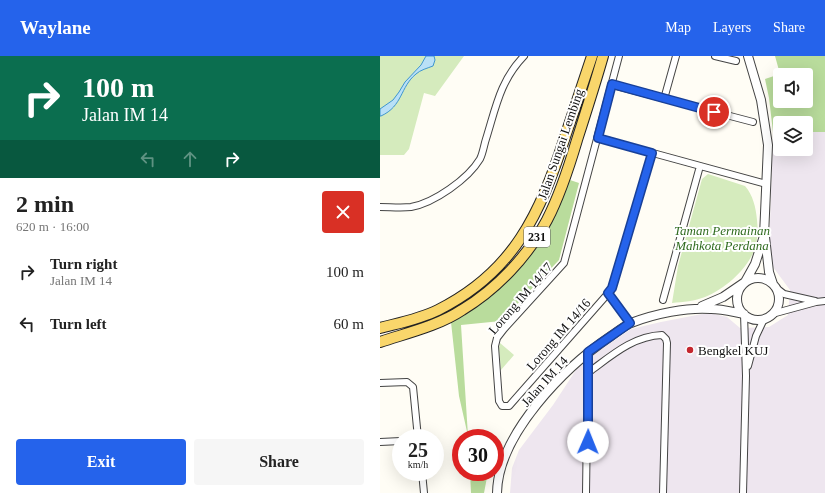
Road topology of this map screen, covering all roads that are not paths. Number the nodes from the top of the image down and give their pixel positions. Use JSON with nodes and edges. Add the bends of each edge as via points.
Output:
{"nodes":[{"id":1,"x":524,"y":56,"type":"edge"},
{"id":2,"x":592,"y":56,"type":"edge"},
{"id":3,"x":603,"y":56,"type":"edge"},
{"id":4,"x":619,"y":56,"type":"edge"},
{"id":5,"x":676,"y":56,"type":"edge"},
{"id":6,"x":714,"y":56,"type":"edge"},
{"id":7,"x":748,"y":56,"type":"edge"},
{"id":8,"x":736,"y":62,"type":"dead end"},
{"id":9,"x":612,"y":84,"type":"junction"},
{"id":10,"x":664,"y":99,"type":"junction"},
{"id":11,"x":752,"y":122,"type":"dead end"},
{"id":12,"x":598,"y":138,"type":"junction"},
{"id":13,"x":652,"y":153,"type":"junction"},
{"id":14,"x":700,"y":166,"type":"junction"},
{"id":15,"x":766,"y":184,"type":"junction"},
{"id":16,"x":380,"y":207,"type":"edge"},
{"id":17,"x":764,"y":236,"type":"junction"},
{"id":18,"x":745,"y":282,"type":"junction"},
{"id":19,"x":774,"y":286,"type":"junction"},
{"id":20,"x":608,"y":293,"type":"junction"},
{"id":21,"x":663,"y":300,"type":"dead end"},
{"id":22,"x":825,"y":301,"type":"edge"},
{"id":23,"x":816,"y":302,"type":"junction"},
{"id":24,"x":696,"y":309,"type":"junction"},
{"id":25,"x":744,"y":314,"type":"junction"},
{"id":26,"x":772,"y":314,"type":"junction"},
{"id":27,"x":764,"y":319,"type":"junction"},
{"id":28,"x":630,"y":323,"type":"junction"},
{"id":29,"x":380,"y":328,"type":"edge"},
{"id":30,"x":380,"y":342,"type":"edge"},
{"id":31,"x":588,"y":352,"type":"junction"},
{"id":32,"x":589,"y":372,"type":"junction"},
{"id":33,"x":746,"y":376,"type":"junction"},
{"id":34,"x":380,"y":383,"type":"edge"},
{"id":35,"x":504,"y":407,"type":"joint"},
{"id":36,"x":417,"y":429,"type":"edge"},
{"id":37,"x":392,"y":441,"type":"edge"},
{"id":38,"x":380,"y":442,"type":"edge"},
{"id":39,"x":423,"y":481,"type":"edge"},
{"id":40,"x":424,"y":493,"type":"edge"},
{"id":41,"x":497,"y":493,"type":"edge"},
{"id":42,"x":586,"y":493,"type":"edge"},
{"id":43,"x":663,"y":493,"type":"edge"},
{"id":44,"x":743,"y":493,"type":"edge"}],
"edges":[{"from":1,"to":16,"type":"street","via":[[506,80],[480,159],[466,176],[428,201],[411,207]]},
{"from":2,"to":29,"type":"main road","name":"Jalan Sungai Lembing","number":"231","via":[[554,172],[537,212],[513,250],[477,287],[457,300],[437,311]]},
{"from":3,"to":30,"type":"main road","name":"Jalan Sungai Lembing","number":"231","via":[[565,178],[547,220],[519,261],[493,288],[462,311],[434,324]]},
{"from":4,"to":9,"type":"street","name":"Lorong IM 14/17"},
{"from":5,"to":10,"type":"street"},
{"from":6,"to":8,"type":"street"},
{"from":7,"to":15,"type":"street","via":[[766,128]]},
{"from":9,"to":10,"type":"street"},
{"from":9,"to":12,"type":"street","name":"Lorong IM 14/17"},
{"from":10,"to":11,"type":"street"},
{"from":12,"to":13,"type":"street"},
{"from":12,"to":35,"type":"street","name":"Lorong IM 14/17","via":[[564,263],[497,338],[495,346],[499,401]]},
{"from":13,"to":14,"type":"street"},
{"from":13,"to":20,"type":"street","name":"Lorong IM 14/16","via":[[612,288]]},
{"from":14,"to":15,"type":"street"},
{"from":14,"to":21,"type":"street"},
{"from":15,"to":17,"type":"street"},
{"from":17,"to":18,"type":"street","via":[[755,264]]},
{"from":17,"to":19,"type":"street","via":[[769,272]]},
{"from":18,"to":19,"type":"street","via":[[757,278],[766,280]]},
{"from":18,"to":24,"type":"street","via":[[723,297]]},
{"from":18,"to":25,"type":"street","via":[[739,290],[737,301]]},
{"from":19,"to":23,"type":"street","via":[[784,294]]},
{"from":19,"to":26,"type":"street","via":[[779,296],[776,310]]},
{"from":20,"to":28,"type":"street"},
{"from":20,"to":35,"type":"street","name":"Lorong IM 14/16","via":[[509,406]]},
{"from":22,"to":23,"type":"street"},
{"from":23,"to":26,"type":"street"},
{"from":24,"to":25,"type":"street"},
{"from":24,"to":28,"type":"street","name":"Jalan IM 14"},
{"from":25,"to":27,"type":"street","via":[[755,320]]},
{"from":25,"to":33,"type":"street"},
{"from":26,"to":27,"type":"street"},
{"from":27,"to":33,"type":"street","via":[[756,336]]},
{"from":28,"to":31,"type":"street","name":"Jalan IM 14"},
{"from":31,"to":32,"type":"street"},
{"from":31,"to":41,"type":"street","name":"Jalan IM 14","via":[[566,372],[524,422],[508,448]]},
{"from":32,"to":42,"type":"street"},
{"from":32,"to":43,"type":"street","via":[[634,341],[658,335],[666,339]]},
{"from":33,"to":44,"type":"street"},
{"from":34,"to":36,"type":"street","via":[[407,382],[413,387]]},
{"from":37,"to":38,"type":"street"},
{"from":39,"to":40,"type":"street"}]}
